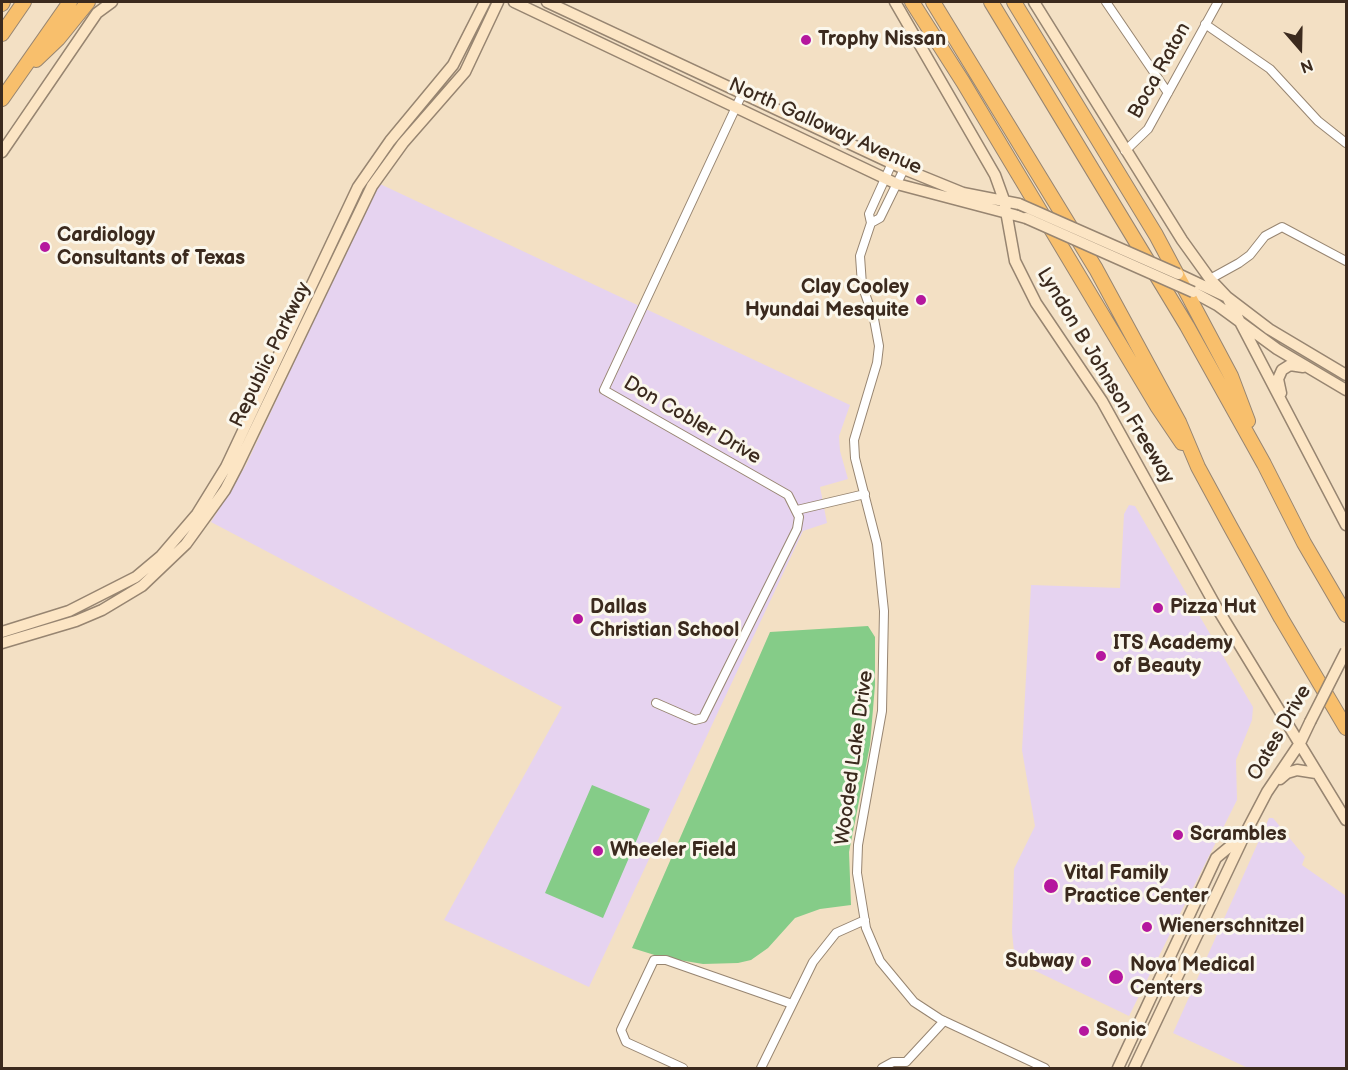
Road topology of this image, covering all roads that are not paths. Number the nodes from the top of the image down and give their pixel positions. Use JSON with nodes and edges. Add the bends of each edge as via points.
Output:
{"nodes":[{"id":1,"x":24,"y":2,"type":"edge"},
{"id":2,"x":70,"y":2,"type":"edge"},
{"id":3,"x":88,"y":2,"type":"edge"},
{"id":4,"x":102,"y":2,"type":"edge"},
{"id":5,"x":112,"y":2,"type":"edge"},
{"id":6,"x":485,"y":2,"type":"edge"},
{"id":7,"x":498,"y":2,"type":"edge"},
{"id":8,"x":514,"y":2,"type":"edge"},
{"id":9,"x":546,"y":2,"type":"edge"},
{"id":10,"x":896,"y":2,"type":"edge"},
{"id":11,"x":912,"y":2,"type":"edge"},
{"id":12,"x":933,"y":2,"type":"edge"},
{"id":13,"x":991,"y":2,"type":"edge"},
{"id":14,"x":1014,"y":2,"type":"edge"},
{"id":15,"x":1034,"y":2,"type":"edge"},
{"id":16,"x":1106,"y":2,"type":"edge"},
{"id":17,"x":1218,"y":2,"type":"edge"},
{"id":18,"x":98,"y":14,"type":"junction"},
{"id":19,"x":1205,"y":24,"type":"junction"},
{"id":20,"x":2,"y":34,"type":"edge"},
{"id":21,"x":15,"y":80,"type":"junction"},
{"id":22,"x":743,"y":92,"type":"junction"},
{"id":23,"x":432,"y":93,"type":"junction"},
{"id":24,"x":1168,"y":93,"type":"junction"},
{"id":25,"x":2,"y":99,"type":"edge"},
{"id":26,"x":440,"y":102,"type":"junction"},
{"id":27,"x":736,"y":108,"type":"junction"},
{"id":28,"x":1347,"y":143,"type":"edge"},
{"id":29,"x":1125,"y":151,"type":"junction"},
{"id":30,"x":2,"y":152,"type":"edge"},
{"id":31,"x":892,"y":163,"type":"junction"},
{"id":32,"x":904,"y":169,"type":"junction"},
{"id":33,"x":995,"y":176,"type":"junction"},
{"id":34,"x":885,"y":177,"type":"junction"},
{"id":35,"x":897,"y":184,"type":"junction"},
{"id":36,"x":983,"y":198,"type":"junction"},
{"id":37,"x":1004,"y":200,"type":"junction"},
{"id":38,"x":1007,"y":212,"type":"junction"},
{"id":39,"x":871,"y":224,"type":"junction"},
{"id":40,"x":1347,"y":261,"type":"edge"},
{"id":41,"x":1198,"y":262,"type":"junction"},
{"id":42,"x":1162,"y":278,"type":"junction"},
{"id":43,"x":1184,"y":278,"type":"junction"},
{"id":44,"x":1210,"y":279,"type":"junction"},
{"id":45,"x":1227,"y":297,"type":"junction"},
{"id":46,"x":1242,"y":323,"type":"junction"},
{"id":47,"x":1314,"y":370,"type":"junction"},
{"id":48,"x":1347,"y":375,"type":"edge"},
{"id":49,"x":1347,"y":390,"type":"edge"},
{"id":50,"x":1286,"y":411,"type":"junction"},
{"id":51,"x":1264,"y":464,"type":"junction"},
{"id":52,"x":1198,"y":467,"type":"junction"},
{"id":53,"x":865,"y":494,"type":"junction"},
{"id":54,"x":798,"y":510,"type":"junction"},
{"id":55,"x":1347,"y":525,"type":"edge"},
{"id":56,"x":1347,"y":615,"type":"edge"},
{"id":57,"x":2,"y":632,"type":"edge"},
{"id":58,"x":2,"y":643,"type":"edge"},
{"id":59,"x":1347,"y":651,"type":"edge"},
{"id":60,"x":656,"y":703,"type":"dead end"},
{"id":61,"x":1347,"y":728,"type":"edge"},
{"id":62,"x":1300,"y":743,"type":"junction"},
{"id":63,"x":1316,"y":773,"type":"junction"},
{"id":64,"x":1267,"y":792,"type":"junction"},
{"id":65,"x":1347,"y":820,"type":"edge"},
{"id":66,"x":1245,"y":834,"type":"junction"},
{"id":67,"x":865,"y":920,"type":"junction"},
{"id":68,"x":1166,"y":964,"type":"junction"},
{"id":69,"x":1180,"y":971,"type":"junction"},
{"id":70,"x":792,"y":1004,"type":"junction"},
{"id":71,"x":944,"y":1021,"type":"junction"},
{"id":72,"x":682,"y":1068,"type":"edge"},
{"id":73,"x":761,"y":1068,"type":"edge"},
{"id":74,"x":882,"y":1068,"type":"edge"},
{"id":75,"x":1045,"y":1068,"type":"edge"},
{"id":76,"x":1118,"y":1068,"type":"edge"},
{"id":77,"x":1134,"y":1068,"type":"edge"}],
"edges":[{"from":1,"to":20,"type":"highway"},
{"from":2,"to":21,"type":"highway"},
{"from":3,"to":21,"type":"highway","via":[[58,39]]},
{"from":4,"to":18,"type":"main road"},
{"from":5,"to":18,"type":"main road"},
{"from":6,"to":23,"type":"main road","name":"Republic Parkway","via":[[453,65]]},
{"from":7,"to":26,"type":"main road","name":"Republic Parkway","via":[[465,72]]},
{"from":8,"to":27,"type":"main road","name":"North Galloway Avenue"},
{"from":9,"to":22,"type":"main road","name":"North Galloway Avenue"},
{"from":10,"to":33,"type":"main road","name":"Lyndon B Johnson Freeway"},
{"from":11,"to":52,"type":"highway"},
{"from":12,"to":52,"type":"highway","name":"Lyndon B Johnson Freeway","via":[[1096,269],[1179,422]]},
{"from":13,"to":51,"type":"highway","via":[[1180,315]]},
{"from":14,"to":51,"type":"highway","via":[[1156,235],[1231,376]]},
{"from":15,"to":29,"type":"main road"},
{"from":16,"to":24,"type":"street"},
{"from":17,"to":19,"type":"street","name":"Boca Raton"},
{"from":18,"to":30,"type":"main road"},
{"from":19,"to":24,"type":"street","name":"Boca Raton"},
{"from":19,"to":28,"type":"street","via":[[1270,69],[1318,121]]},
{"from":21,"to":25,"type":"highway"},
{"from":22,"to":27,"type":"street","name":"Don Cobler Drive"},
{"from":22,"to":31,"type":"main road","name":"North Galloway Avenue"},
{"from":23,"to":26,"type":"main road"},
{"from":23,"to":57,"type":"main road","name":"Republic Parkway","via":[[390,141],[358,187],[226,467],[191,522],[136,577],[69,611]]},
{"from":24,"to":29,"type":"street","name":"Boca Raton","via":[[1148,129]]},
{"from":26,"to":58,"type":"main road","name":"Republic Parkway","via":[[372,186],[237,467],[186,544],[142,586],[102,610]]},
{"from":27,"to":34,"type":"main road","name":"North Galloway Avenue"},
{"from":27,"to":54,"type":"street","name":"Don Cobler Drive","via":[[604,390],[788,495]]},
{"from":29,"to":41,"type":"main road"},
{"from":31,"to":32,"type":"main road","name":"North Galloway Avenue"},
{"from":31,"to":34,"type":"street","name":"Wooded Lake Drive"},
{"from":32,"to":35,"type":"street","name":"Wooded Lake Drive"},
{"from":32,"to":36,"type":"main road","name":"North Galloway Avenue"},
{"from":33,"to":36,"type":"main road","via":[[992,189]]},
{"from":33,"to":37,"type":"main road","name":"Lyndon B Johnson Freeway"},
{"from":34,"to":35,"type":"main road","name":"North Galloway Avenue"},
{"from":34,"to":39,"type":"street","name":"Wooded Lake Drive","via":[[869,214]]},
{"from":35,"to":38,"type":"main road","name":"North Galloway Avenue"},
{"from":35,"to":39,"type":"street","name":"Wooded Lake Drive","via":[[880,218]]},
{"from":36,"to":37,"type":"main road","name":"North Galloway Avenue"},
{"from":37,"to":38,"type":"main road","name":"Lyndon B Johnson Freeway"},
{"from":37,"to":43,"type":"main road","name":"North Galloway Avenue","bridge":true},
{"from":38,"to":42,"type":"main road","name":"North Galloway Avenue","bridge":true},
{"from":38,"to":62,"type":"main road","name":"Lyndon B Johnson Freeway","via":[[1015,261],[1036,303],[1102,401],[1214,603]]},
{"from":39,"to":53,"type":"street","name":"Wooded Lake Drive","via":[[863,242],[862,285],[879,346],[854,440]]},
{"from":40,"to":44,"type":"street","via":[[1282,227],[1265,236],[1251,255]]},
{"from":41,"to":43,"type":"main road","via":[[1198,271]]},
{"from":41,"to":44,"type":"main road"},
{"from":42,"to":43,"type":"main road","bridge":true},
{"from":42,"to":46,"type":"main road","name":"North Galloway Avenue","bridge":true},
{"from":43,"to":45,"type":"main road","name":"North Galloway Avenue"},
{"from":44,"to":45,"type":"main road"},
{"from":45,"to":46,"type":"main road"},
{"from":45,"to":48,"type":"main road","name":"North Galloway Avenue","via":[[1269,329]]},
{"from":46,"to":47,"type":"main road","name":"North Galloway Avenue"},
{"from":46,"to":50,"type":"main road"},
{"from":47,"to":49,"type":"main road","name":"North Galloway Avenue"},
{"from":47,"to":50,"type":"main road","via":[[1290,365],[1282,370],[1278,379]]},
{"from":50,"to":55,"type":"main road"},
{"from":51,"to":56,"type":"highway"},
{"from":52,"to":61,"type":"highway","name":"Lyndon B Johnson Freeway"},
{"from":53,"to":54,"type":"street"},
{"from":53,"to":67,"type":"street","name":"Wooded Lake Drive","via":[[881,570],[885,662],[876,757],[858,844],[857,873]]},
{"from":54,"to":60,"type":"street","via":[[797,529],[703,718],[695,720]]},
{"from":59,"to":62,"type":"main road","name":"Oates Drive","bridge":true},
{"from":62,"to":63,"type":"main road","name":"Lyndon B Johnson Freeway"},
{"from":62,"to":64,"type":"main road","name":"Oates Drive"},
{"from":63,"to":64,"type":"main road","via":[[1287,773]]},
{"from":63,"to":65,"type":"main road","name":"Lyndon B Johnson Freeway"},
{"from":64,"to":66,"type":"main road","name":"Oates Drive"},
{"from":66,"to":68,"type":"main road","name":"Oates Drive","via":[[1216,858]]},
{"from":66,"to":69,"type":"main road","name":"Oates Drive"},
{"from":67,"to":70,"type":"street","via":[[836,933],[813,962]]},
{"from":67,"to":71,"type":"street","name":"Wooded Lake Drive","via":[[880,961],[914,1002]]},
{"from":68,"to":69,"type":"main road"},
{"from":68,"to":76,"type":"main road","name":"Oates Drive"},
{"from":69,"to":77,"type":"main road","name":"Oates Drive"},
{"from":70,"to":72,"type":"street","via":[[666,960],[654,960],[621,1030],[626,1042]]},
{"from":70,"to":73,"type":"street"},
{"from":71,"to":74,"type":"street","via":[[906,1062],[893,1062]]},
{"from":71,"to":75,"type":"street","name":"Wooded Lake Drive"}]}
